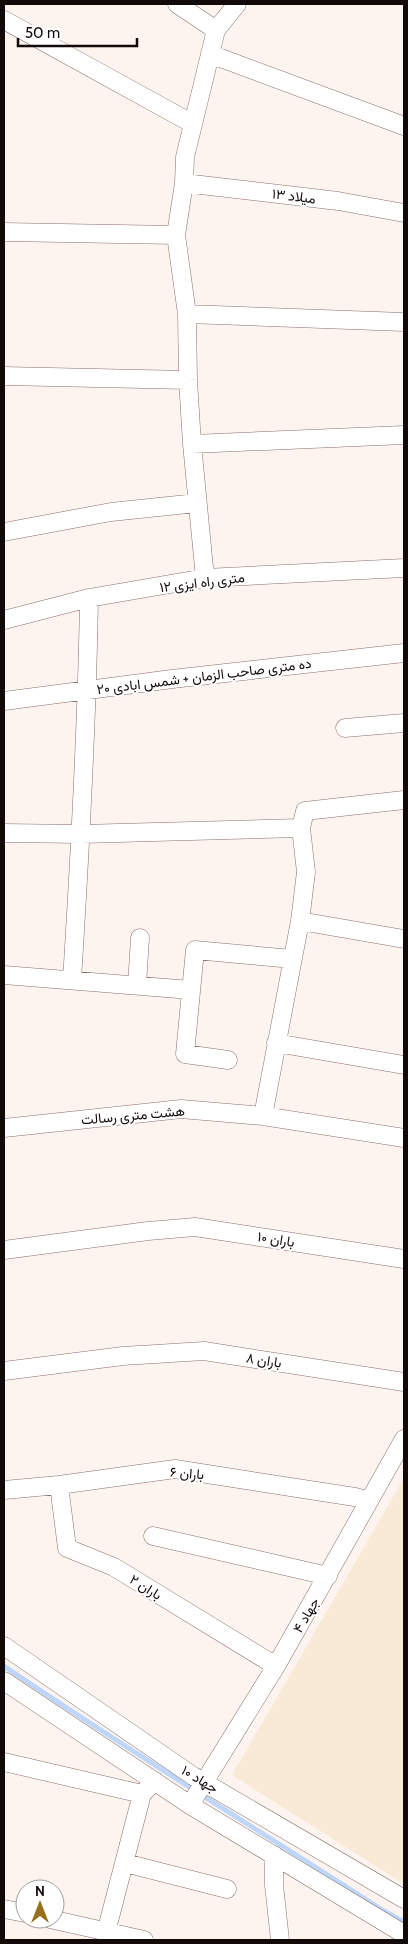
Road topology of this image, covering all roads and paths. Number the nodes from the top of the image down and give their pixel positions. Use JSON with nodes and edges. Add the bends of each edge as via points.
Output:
{"nodes":[{"id":1,"x":177,"y":4,"type":"edge"},
{"id":2,"x":237,"y":4,"type":"edge"},
{"id":3,"x":4,"y":20,"type":"edge"},
{"id":4,"x":216,"y":30,"type":"junction"},
{"id":5,"x":210,"y":54,"type":"junction"},
{"id":6,"x":193,"y":124,"type":"junction"},
{"id":7,"x":404,"y":126,"type":"edge"},
{"id":8,"x":184,"y":183,"type":"junction"},
{"id":9,"x":404,"y":212,"type":"edge"},
{"id":10,"x":4,"y":232,"type":"edge"},
{"id":11,"x":176,"y":235,"type":"junction"},
{"id":12,"x":187,"y":314,"type":"junction"},
{"id":13,"x":404,"y":322,"type":"edge"},
{"id":14,"x":4,"y":376,"type":"edge"},
{"id":15,"x":188,"y":380,"type":"junction"},
{"id":16,"x":404,"y":435,"type":"edge"},
{"id":17,"x":192,"y":444,"type":"junction"},
{"id":18,"x":197,"y":503,"type":"junction"},
{"id":19,"x":4,"y":532,"type":"edge"},
{"id":20,"x":404,"y":568,"type":"edge"},
{"id":21,"x":205,"y":578,"type":"junction"},
{"id":22,"x":89,"y":598,"type":"junction"},
{"id":23,"x":4,"y":620,"type":"edge"},
{"id":24,"x":404,"y":653,"type":"edge"},
{"id":25,"x":87,"y":690,"type":"junction"},
{"id":26,"x":4,"y":701,"type":"edge"},
{"id":27,"x":404,"y":723,"type":"edge"},
{"id":28,"x":345,"y":728,"type":"dead end"},
{"id":29,"x":404,"y":800,"type":"edge"},
{"id":30,"x":301,"y":828,"type":"junction"},
{"id":31,"x":4,"y":833,"type":"edge"},
{"id":32,"x":81,"y":834,"type":"junction"},
{"id":33,"x":300,"y":921,"type":"junction"},
{"id":34,"x":140,"y":938,"type":"dead end"},
{"id":35,"x":404,"y":939,"type":"edge"},
{"id":36,"x":292,"y":959,"type":"junction"},
{"id":37,"x":4,"y":975,"type":"edge"},
{"id":38,"x":72,"y":980,"type":"junction"},
{"id":39,"x":137,"y":986,"type":"junction"},
{"id":40,"x":191,"y":990,"type":"junction"},
{"id":41,"x":276,"y":1043,"type":"junction"},
{"id":42,"x":228,"y":1060,"type":"dead end"},
{"id":43,"x":404,"y":1065,"type":"edge"},
{"id":44,"x":263,"y":1116,"type":"junction"},
{"id":45,"x":4,"y":1128,"type":"edge"},
{"id":46,"x":404,"y":1138,"type":"edge"},
{"id":47,"x":4,"y":1250,"type":"edge"},
{"id":48,"x":404,"y":1259,"type":"edge"},
{"id":49,"x":4,"y":1371,"type":"edge"},
{"id":50,"x":404,"y":1382,"type":"edge"},
{"id":51,"x":404,"y":1439,"type":"edge"},
{"id":52,"x":59,"y":1485,"type":"junction"},
{"id":53,"x":4,"y":1490,"type":"edge"},
{"id":54,"x":370,"y":1501,"type":"junction"},
{"id":55,"x":153,"y":1536,"type":"dead end"},
{"id":56,"x":328,"y":1576,"type":"junction"},
{"id":57,"x":4,"y":1646,"type":"edge"},
{"id":58,"x":276,"y":1666,"type":"junction"},
{"id":59,"x":4,"y":1681,"type":"edge"},
{"id":60,"x":4,"y":1762,"type":"edge"},
{"id":61,"x":155,"y":1781,"type":"junction"},
{"id":62,"x":197,"y":1793,"type":"junction"},
{"id":63,"x":142,"y":1794,"type":"junction"},
{"id":64,"x":274,"y":1855,"type":"junction"},
{"id":65,"x":125,"y":1863,"type":"junction"},
{"id":66,"x":227,"y":1889,"type":"dead end"},
{"id":67,"x":404,"y":1899,"type":"edge"},
{"id":68,"x":65,"y":1924,"type":"edge"},
{"id":69,"x":404,"y":1934,"type":"edge"},
{"id":70,"x":105,"y":1936,"type":"edge"},
{"id":71,"x":144,"y":1940,"type":"edge"},
{"id":72,"x":280,"y":1940,"type":"edge"}],
"edges":[{"from":1,"to":4,"type":"street"},
{"from":2,"to":4,"type":"street"},
{"from":3,"to":6,"type":"street"},
{"from":4,"to":5,"type":"street"},
{"from":5,"to":6,"type":"street"},
{"from":5,"to":7,"type":"street"},
{"from":6,"to":8,"type":"street","via":[[185,157]]},
{"from":8,"to":9,"type":"street","name":"میلاد ۱۳"},
{"from":8,"to":11,"type":"street"},
{"from":10,"to":11,"type":"street"},
{"from":11,"to":12,"type":"street"},
{"from":12,"to":13,"type":"street"},
{"from":12,"to":15,"type":"street"},
{"from":14,"to":15,"type":"street"},
{"from":15,"to":17,"type":"street"},
{"from":16,"to":17,"type":"street"},
{"from":17,"to":18,"type":"street"},
{"from":18,"to":19,"type":"street","via":[[111,512]]},
{"from":18,"to":21,"type":"street"},
{"from":20,"to":21,"type":"street","name":"۱۲ متری راه ایزی"},
{"from":21,"to":22,"type":"street","name":"۱۲ متری راه ایزی"},
{"from":22,"to":23,"type":"street","name":"۱۲ متری راه ایزی"},
{"from":22,"to":25,"type":"street"},
{"from":24,"to":25,"type":"street","name":"ده متری صاحب الزمان + شمس ابادی ۲۰"},
{"from":25,"to":26,"type":"street","name":"ده متری صاحب الزمان + شمس ابادی ۲۰"},
{"from":25,"to":32,"type":"street"},
{"from":27,"to":28,"type":"street"},
{"from":29,"to":30,"type":"street","via":[[305,811]]},
{"from":30,"to":32,"type":"street"},
{"from":30,"to":33,"type":"street","via":[[306,872]]},
{"from":31,"to":32,"type":"street"},
{"from":32,"to":38,"type":"street"},
{"from":33,"to":35,"type":"street"},
{"from":33,"to":36,"type":"street"},
{"from":34,"to":39,"type":"street"},
{"from":36,"to":40,"type":"street","via":[[195,950]]},
{"from":36,"to":41,"type":"street"},
{"from":37,"to":38,"type":"street"},
{"from":38,"to":39,"type":"street"},
{"from":39,"to":40,"type":"street"},
{"from":40,"to":42,"type":"street","via":[[185,1054]]},
{"from":41,"to":43,"type":"street"},
{"from":41,"to":44,"type":"street"},
{"from":44,"to":45,"type":"street","name":"هشت متری رسالت","via":[[181,1109]]},
{"from":44,"to":46,"type":"street","name":"هشت متری رسالت"},
{"from":47,"to":48,"type":"street","name":"باران ۱۰","via":[[195,1227]]},
{"from":49,"to":50,"type":"street","name":"باران ۸","via":[[123,1356],[204,1351]]},
{"from":51,"to":54,"type":"street","name":"جهاد ۴"},
{"from":52,"to":53,"type":"street","name":"باران ۶"},
{"from":52,"to":54,"type":"street","name":"باران ۶","via":[[175,1469]]},
{"from":52,"to":58,"type":"street","name":"باران ۲","via":[[67,1548],[114,1567]]},
{"from":54,"to":56,"type":"street","name":"جهاد ۴"},
{"from":55,"to":56,"type":"street"},
{"from":56,"to":58,"type":"street","name":"جهاد ۴"},
{"from":57,"to":62,"type":"street","name":"جهاد ۱۰","via":[[193,1776]]},
{"from":58,"to":62,"type":"street","name":"جهاد ۴"},
{"from":59,"to":61,"type":"street"},
{"from":60,"to":63,"type":"street"},
{"from":61,"to":62,"type":"street"},
{"from":61,"to":63,"type":"street"},
{"from":62,"to":64,"type":"street"},
{"from":62,"to":67,"type":"street","name":"جهاد ۱۰"},
{"from":63,"to":65,"type":"street"},
{"from":64,"to":69,"type":"street"},
{"from":64,"to":72,"type":"street"},
{"from":65,"to":66,"type":"street"},
{"from":65,"to":70,"type":"street"},
{"from":68,"to":70,"type":"street"},
{"from":70,"to":71,"type":"street"}]}
